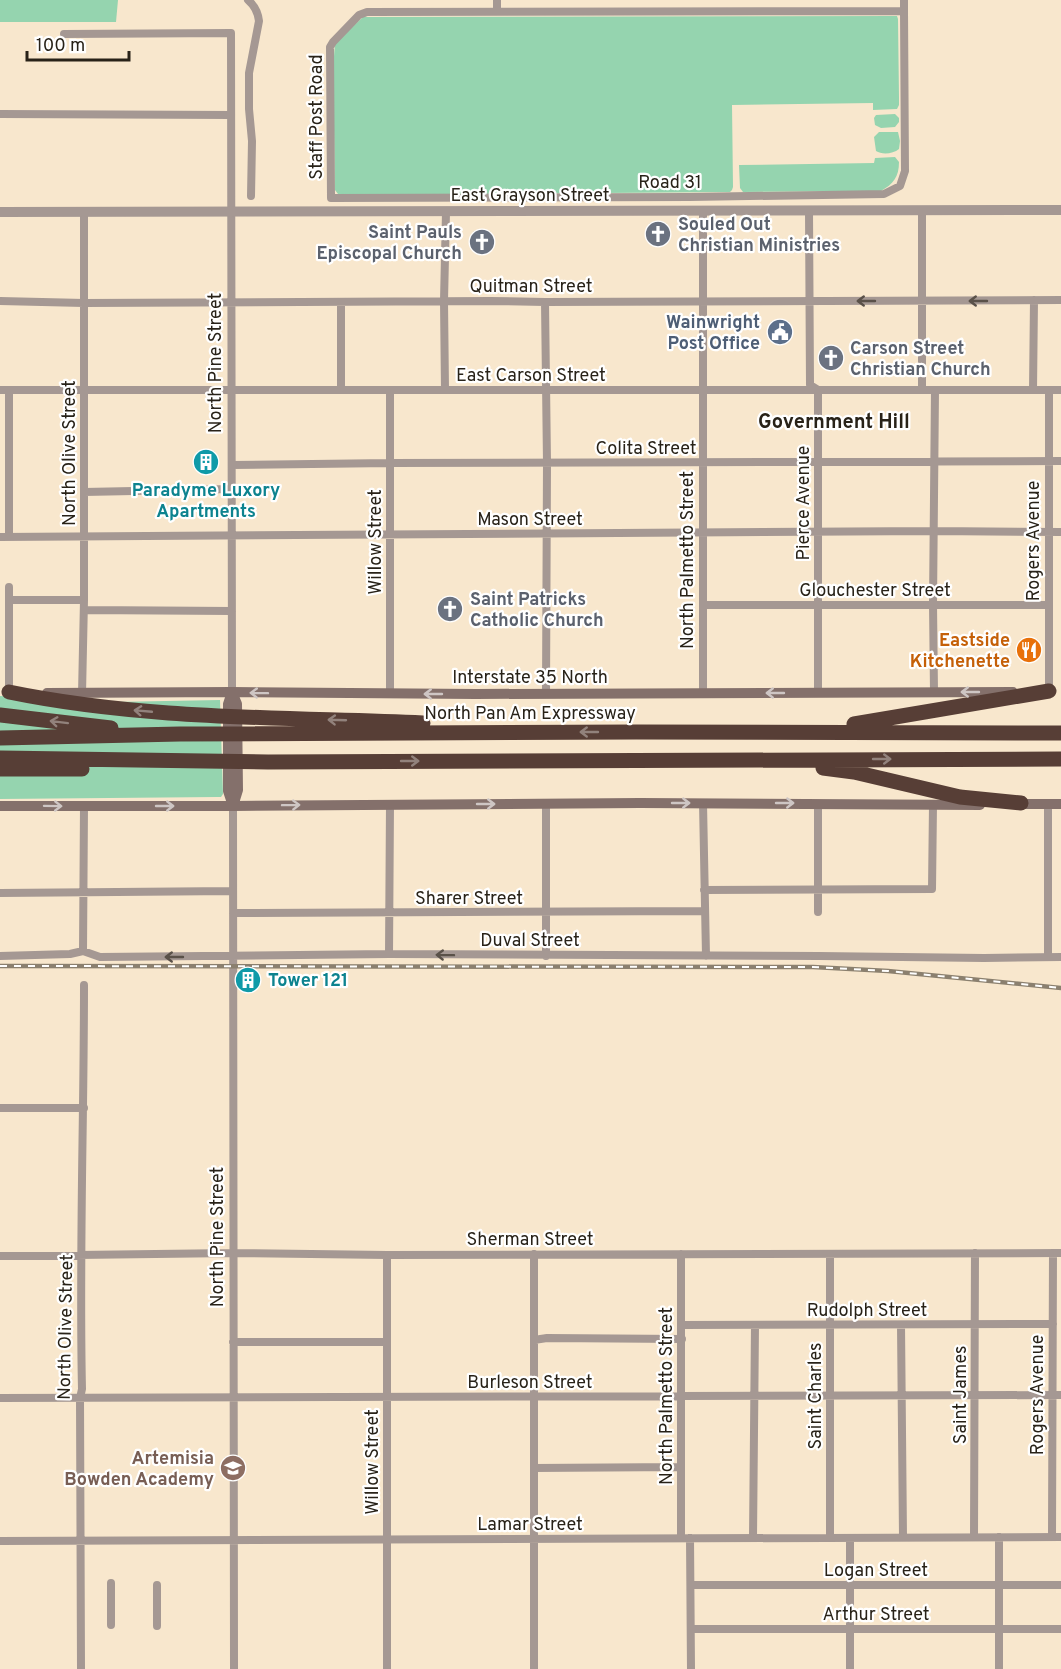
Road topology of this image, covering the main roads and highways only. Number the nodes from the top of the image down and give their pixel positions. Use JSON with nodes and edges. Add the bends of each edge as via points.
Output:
{"nodes":[{"id":1,"x":1055,"y":691,"type":"edge"},
{"id":2,"x":4,"y":692,"type":"edge"},
{"id":3,"x":232,"y":692,"type":"junction"},
{"id":4,"x":0,"y":715,"type":"edge"},
{"id":5,"x":542,"y":732,"type":"junction"},
{"id":6,"x":636,"y":732,"type":"junction"},
{"id":7,"x":1061,"y":733,"type":"edge"},
{"id":8,"x":180,"y":734,"type":"junction"},
{"id":9,"x":0,"y":738,"type":"edge"},
{"id":10,"x":0,"y":758,"type":"edge"},
{"id":11,"x":1061,"y":759,"type":"edge"},
{"id":12,"x":613,"y":760,"type":"junction"},
{"id":13,"x":268,"y":762,"type":"junction"},
{"id":14,"x":0,"y":771,"type":"edge"},
{"id":15,"x":1021,"y":803,"type":"junction"},
{"id":16,"x":1061,"y":804,"type":"edge"},
{"id":17,"x":0,"y":806,"type":"edge"},
{"id":18,"x":233,"y":806,"type":"junction"}],
"edges":[{"from":1,"to":3,"type":"main road","name":"Interstate 35 North","one_way":true},
{"from":1,"to":6,"type":"highway","via":[[854,724]]},
{"from":2,"to":3,"type":"main road","name":"Interstate 35 North"},
{"from":5,"to":2,"type":"highway","one_way":true,"via":[[490,726],[189,715]]},
{"from":3,"to":18,"type":"main road","name":"North Pine Street"},
{"from":8,"to":4,"type":"highway","one_way":true},
{"from":6,"to":5,"type":"highway","name":"North Pan Am Expressway","one_way":true},
{"from":5,"to":8,"type":"highway","name":"North Pan Am Expressway"},
{"from":6,"to":7,"type":"highway","name":"North Pan Am Expressway"},
{"from":8,"to":9,"type":"highway","name":"North Pan Am Expressway"},
{"from":10,"to":13,"type":"highway"},
{"from":12,"to":11,"type":"highway","one_way":true},
{"from":13,"to":12,"type":"highway","one_way":true},
{"from":12,"to":15,"type":"highway","via":[[734,768],[835,769],[960,797]]},
{"from":13,"to":14,"type":"highway"},
{"from":15,"to":16,"type":"main road"},
{"from":18,"to":15,"type":"main road","one_way":true},
{"from":17,"to":18,"type":"main road","one_way":true}]}
